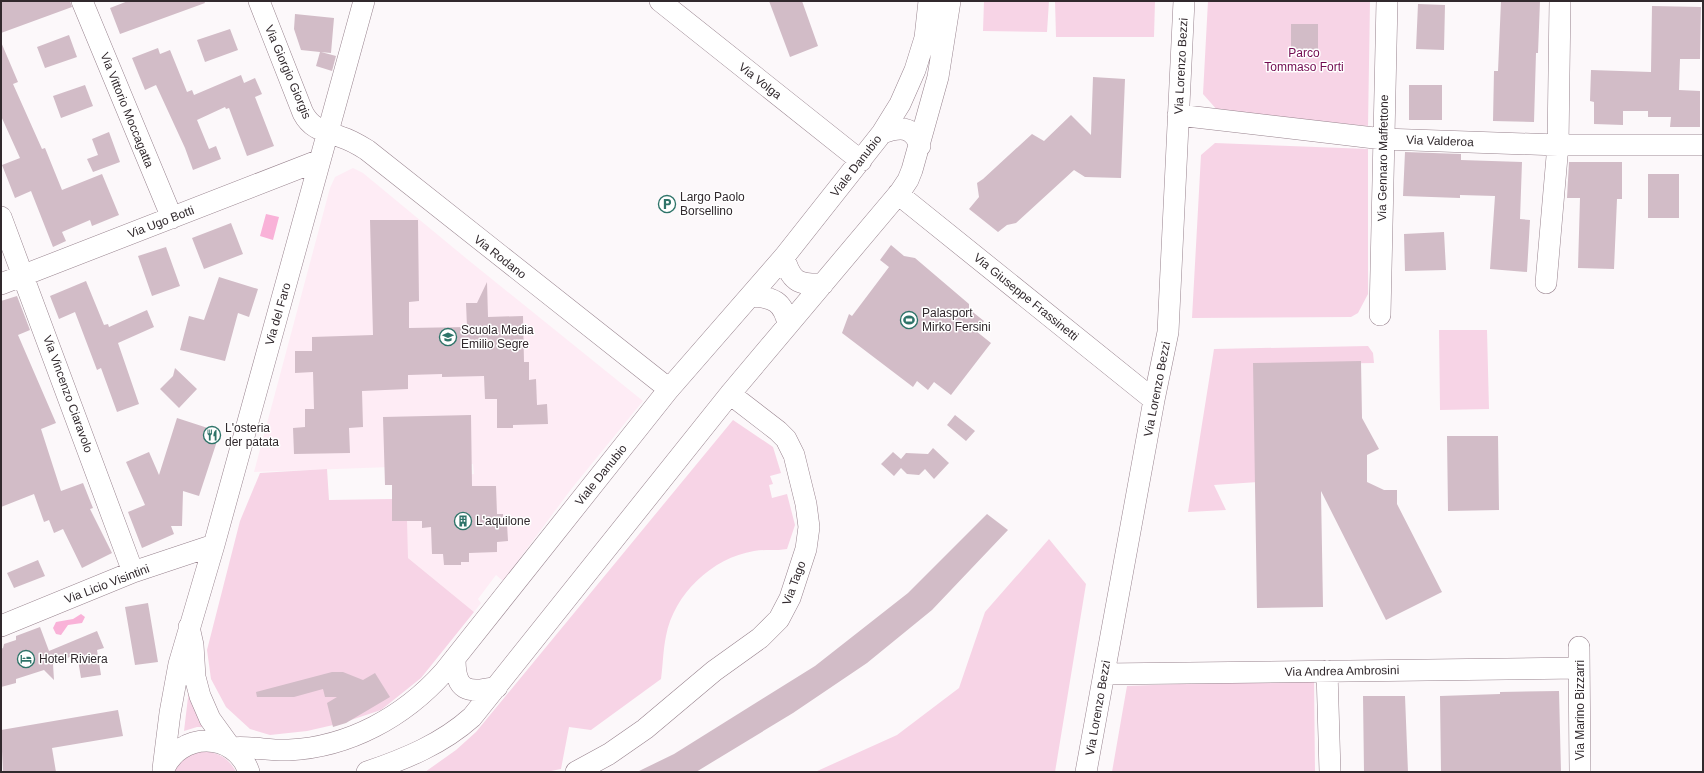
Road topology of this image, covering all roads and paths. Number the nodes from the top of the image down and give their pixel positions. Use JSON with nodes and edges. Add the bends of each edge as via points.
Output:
{"nodes":[{"id":1,"x":82,"y":1,"type":"edge"},
{"id":2,"x":259,"y":1,"type":"edge"},
{"id":3,"x":364,"y":1,"type":"edge"},
{"id":4,"x":660,"y":1,"type":"edge"},
{"id":5,"x":930,"y":1,"type":"edge"},
{"id":6,"x":950,"y":1,"type":"edge"},
{"id":7,"x":1184,"y":1,"type":"edge"},
{"id":8,"x":1387,"y":1,"type":"edge"},
{"id":9,"x":1560,"y":1,"type":"edge"},
{"id":10,"x":1178,"y":115,"type":"junction"},
{"id":11,"x":328,"y":133,"type":"junction"},
{"id":12,"x":882,"y":133,"type":"junction"},
{"id":13,"x":1383,"y":139,"type":"junction"},
{"id":14,"x":1558,"y":145,"type":"junction"},
{"id":15,"x":1703,"y":145,"type":"edge"},
{"id":16,"x":920,"y":146,"type":"junction"},
{"id":17,"x":320,"y":160,"type":"junction"},
{"id":18,"x":861,"y":161,"type":"junction"},
{"id":19,"x":898,"y":194,"type":"junction"},
{"id":20,"x":1,"y":217,"type":"edge"},
{"id":21,"x":172,"y":218,"type":"junction"},
{"id":22,"x":784,"y":257,"type":"junction"},
{"id":23,"x":23,"y":275,"type":"junction"},
{"id":24,"x":1546,"y":283,"type":"dead end"},
{"id":25,"x":1,"y":284,"type":"edge"},
{"id":26,"x":823,"y":284,"type":"junction"},
{"id":27,"x":750,"y":296,"type":"junction"},
{"id":28,"x":1380,"y":315,"type":"dead end"},
{"id":29,"x":788,"y":324,"type":"junction"},
{"id":30,"x":669,"y":390,"type":"junction"},
{"id":31,"x":730,"y":394,"type":"junction"},
{"id":32,"x":1154,"y":400,"type":"junction"},
{"id":33,"x":214,"y":544,"type":"junction"},
{"id":34,"x":133,"y":572,"type":"junction"},
{"id":35,"x":1,"y":626,"type":"edge"},
{"id":36,"x":189,"y":627,"type":"junction"},
{"id":37,"x":1579,"y":647,"type":"dead end"},
{"id":38,"x":455,"y":658,"type":"junction"},
{"id":39,"x":1579,"y":668,"type":"junction"},
{"id":40,"x":1327,"y":671,"type":"junction"},
{"id":41,"x":1104,"y":674,"type":"junction"},
{"id":42,"x":497,"y":687,"type":"junction"},
{"id":43,"x":231,"y":748,"type":"junction"},
{"id":44,"x":163,"y":770,"type":"edge"},
{"id":45,"x":249,"y":772,"type":"edge"},
{"id":46,"x":367,"y":772,"type":"edge"},
{"id":47,"x":576,"y":772,"type":"edge"},
{"id":48,"x":1086,"y":772,"type":"edge"},
{"id":49,"x":1330,"y":772,"type":"edge"},
{"id":50,"x":1580,"y":772,"type":"edge"}],
"edges":[{"from":1,"to":21,"type":"street","name":"Via Vittorio Moccagatta"},
{"from":2,"to":11,"type":"street","name":"Via Giorgio Giorgis","via":[[303,113],[312,125]]},
{"from":3,"to":11,"type":"street","name":"Via del Faro"},
{"from":4,"to":18,"type":"street","name":"Via Volga"},
{"from":5,"to":12,"type":"street","via":[[925,38],[915,70],[900,104]]},
{"from":6,"to":16,"type":"street","via":[[942,63]]},
{"from":7,"to":10,"type":"street","name":"Via Lorenzo Bezzi"},
{"from":8,"to":13,"type":"street","name":"Via Gennaro Maffettone"},
{"from":9,"to":14,"type":"street"},
{"from":10,"to":13,"type":"street","name":"Via Valderoa"},
{"from":10,"to":32,"type":"street","name":"Via Lorenzo Bezzi","via":[[1168,332]]},
{"from":11,"to":17,"type":"street","name":"Via del Faro"},
{"from":11,"to":30,"type":"street","name":"Via Rodano","via":[[367,150]]},
{"from":12,"to":16,"type":"street","name":"Viale Danubio","via":[[893,129],[908,130]]},
{"from":12,"to":18,"type":"street","name":"Viale Danubio"},
{"from":13,"to":14,"type":"street","name":"Via Valderoa"},
{"from":13,"to":28,"type":"street","name":"Via Gennaro Maffettone"},
{"from":14,"to":15,"type":"street","name":"Via Valderoa"},
{"from":14,"to":24,"type":"street"},
{"from":16,"to":19,"type":"street","via":[[908,180]]},
{"from":17,"to":21,"type":"street","name":"Via Ugo Botti"},
{"from":17,"to":33,"type":"street","name":"Via del Faro"},
{"from":18,"to":22,"type":"street","name":"Viale Danubio"},
{"from":19,"to":26,"type":"street"},
{"from":19,"to":32,"type":"street","name":"Via Giuseppe Frassinetti"},
{"from":20,"to":23,"type":"street","name":"Via Vincenzo Ciaravolo"},
{"from":21,"to":23,"type":"street","name":"Via Ugo Botti"},
{"from":22,"to":26,"type":"street","via":[[789,272],[796,280],[807,284]]},
{"from":22,"to":27,"type":"street","name":"Viale Danubio"},
{"from":23,"to":25,"type":"street","name":"Via Ugo Botti"},
{"from":23,"to":34,"type":"street","name":"Via Vincenzo Ciaravolo"},
{"from":26,"to":29,"type":"street"},
{"from":27,"to":29,"type":"street","via":[[764,296],[776,300]]},
{"from":27,"to":30,"type":"street","name":"Viale Danubio"},
{"from":29,"to":31,"type":"street"},
{"from":30,"to":38,"type":"street","name":"Viale Danubio"},
{"from":31,"to":42,"type":"street"},
{"from":31,"to":47,"type":"street","name":"Via Tago","via":[[778,431],[786,439],[794,455],[809,527],[806,549],[790,598],[779,619],[760,638],[714,671],[638,735]]},
{"from":32,"to":41,"type":"street","name":"Via Lorenzo Bezzi"},
{"from":33,"to":34,"type":"street","name":"Via Licio Visintini"},
{"from":33,"to":36,"type":"street","name":"Via del Faro"},
{"from":34,"to":35,"type":"street","name":"Via Licio Visintini"},
{"from":36,"to":43,"type":"street","via":[[200,696],[210,719]]},
{"from":36,"to":44,"type":"street","name":"Via del Faro","via":[[174,687]]},
{"from":37,"to":39,"type":"street","name":"Via Marino Bizzarri"},
{"from":38,"to":42,"type":"street","via":[[456,674],[464,687],[475,690]]},
{"from":38,"to":43,"type":"street","name":"Viale Danubio","via":[[438,679],[403,709],[352,738],[301,750]]},
{"from":39,"to":40,"type":"street","name":"Via Andrea Ambrosini"},
{"from":39,"to":50,"type":"street","name":"Via Marino Bizzarri"},
{"from":40,"to":41,"type":"street","name":"Via Andrea Ambrosini"},
{"from":40,"to":49,"type":"street"},
{"from":41,"to":48,"type":"street","name":"Via Lorenzo Bezzi"},
{"from":42,"to":46,"type":"street","via":[[472,717],[452,734],[400,761]]},
{"from":43,"to":44,"type":"street","via":[[219,742],[192,742],[170,757]]},
{"from":43,"to":45,"type":"street","via":[[247,765]]}]}
